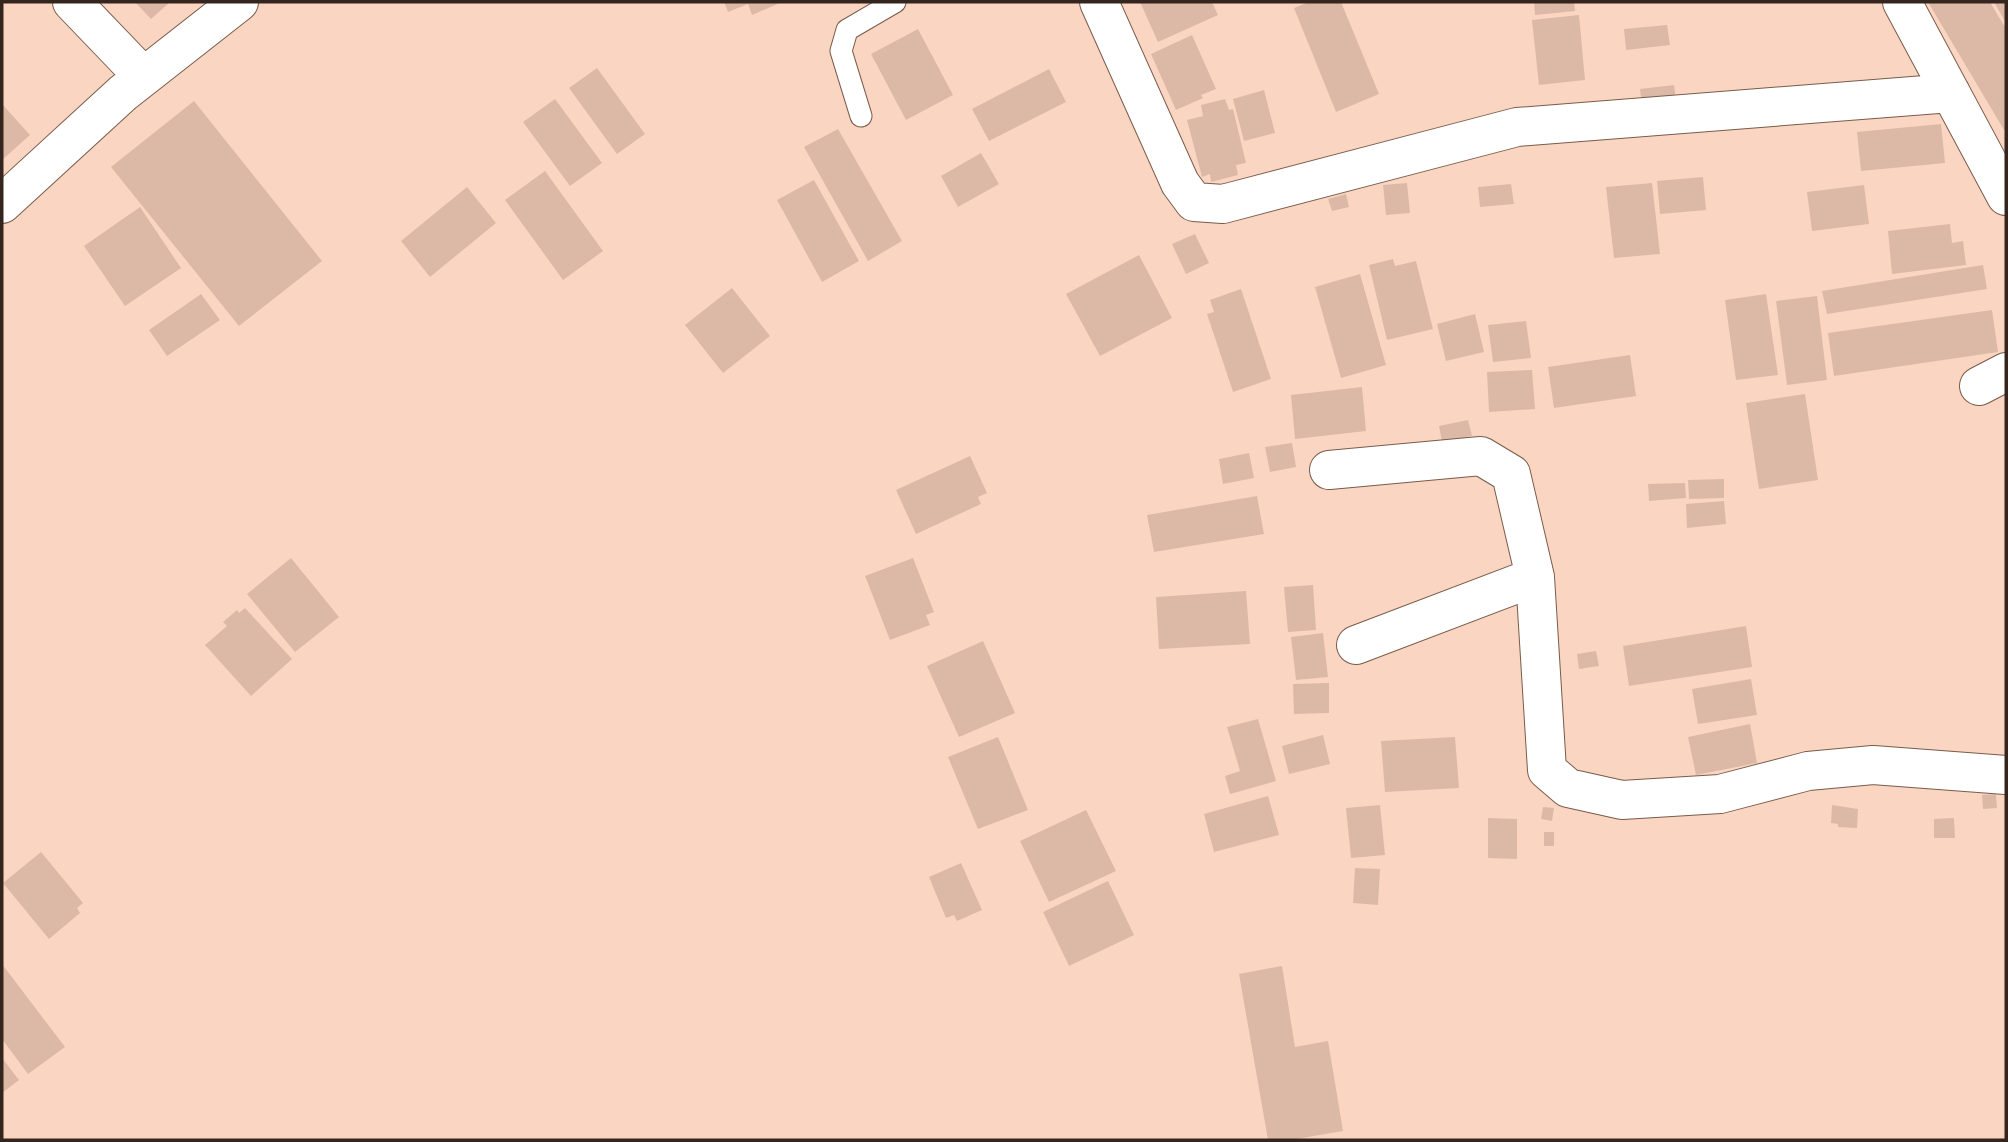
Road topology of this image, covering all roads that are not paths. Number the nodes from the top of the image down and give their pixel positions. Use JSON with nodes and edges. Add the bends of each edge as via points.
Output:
{"nodes":[{"id":1,"x":72,"y":2,"type":"edge"},
{"id":2,"x":239,"y":2,"type":"edge"},
{"id":3,"x":895,"y":2,"type":"edge"},
{"id":4,"x":1100,"y":2,"type":"edge"},
{"id":5,"x":1902,"y":2,"type":"edge"},
{"id":6,"x":143,"y":76,"type":"junction"},
{"id":7,"x":1951,"y":93,"type":"junction"},
{"id":8,"x":861,"y":116,"type":"dead end"},
{"id":9,"x":2006,"y":196,"type":"edge"},
{"id":10,"x":2,"y":204,"type":"edge"},
{"id":11,"x":1329,"y":470,"type":"dead end"},
{"id":12,"x":1535,"y":577,"type":"junction"},
{"id":13,"x":1356,"y":645,"type":"dead end"},
{"id":14,"x":2006,"y":775,"type":"edge"}],
"edges":[{"from":1,"to":6,"type":"street"},
{"from":2,"to":6,"type":"street"},
{"from":3,"to":8,"type":"lane","via":[[847,30],[841,51]]},
{"from":4,"to":7,"type":"street","via":[[1180,183],[1194,202],[1223,204],[1517,127]]},
{"from":5,"to":7,"type":"street"},
{"from":6,"to":10,"type":"street"},
{"from":7,"to":9,"type":"street"},
{"from":11,"to":12,"type":"street","via":[[1481,456],[1511,474]]},
{"from":12,"to":13,"type":"street"},
{"from":12,"to":14,"type":"street","via":[[1547,770],[1568,788],[1622,800],[1720,794],[1808,771],[1873,765]]}]}
